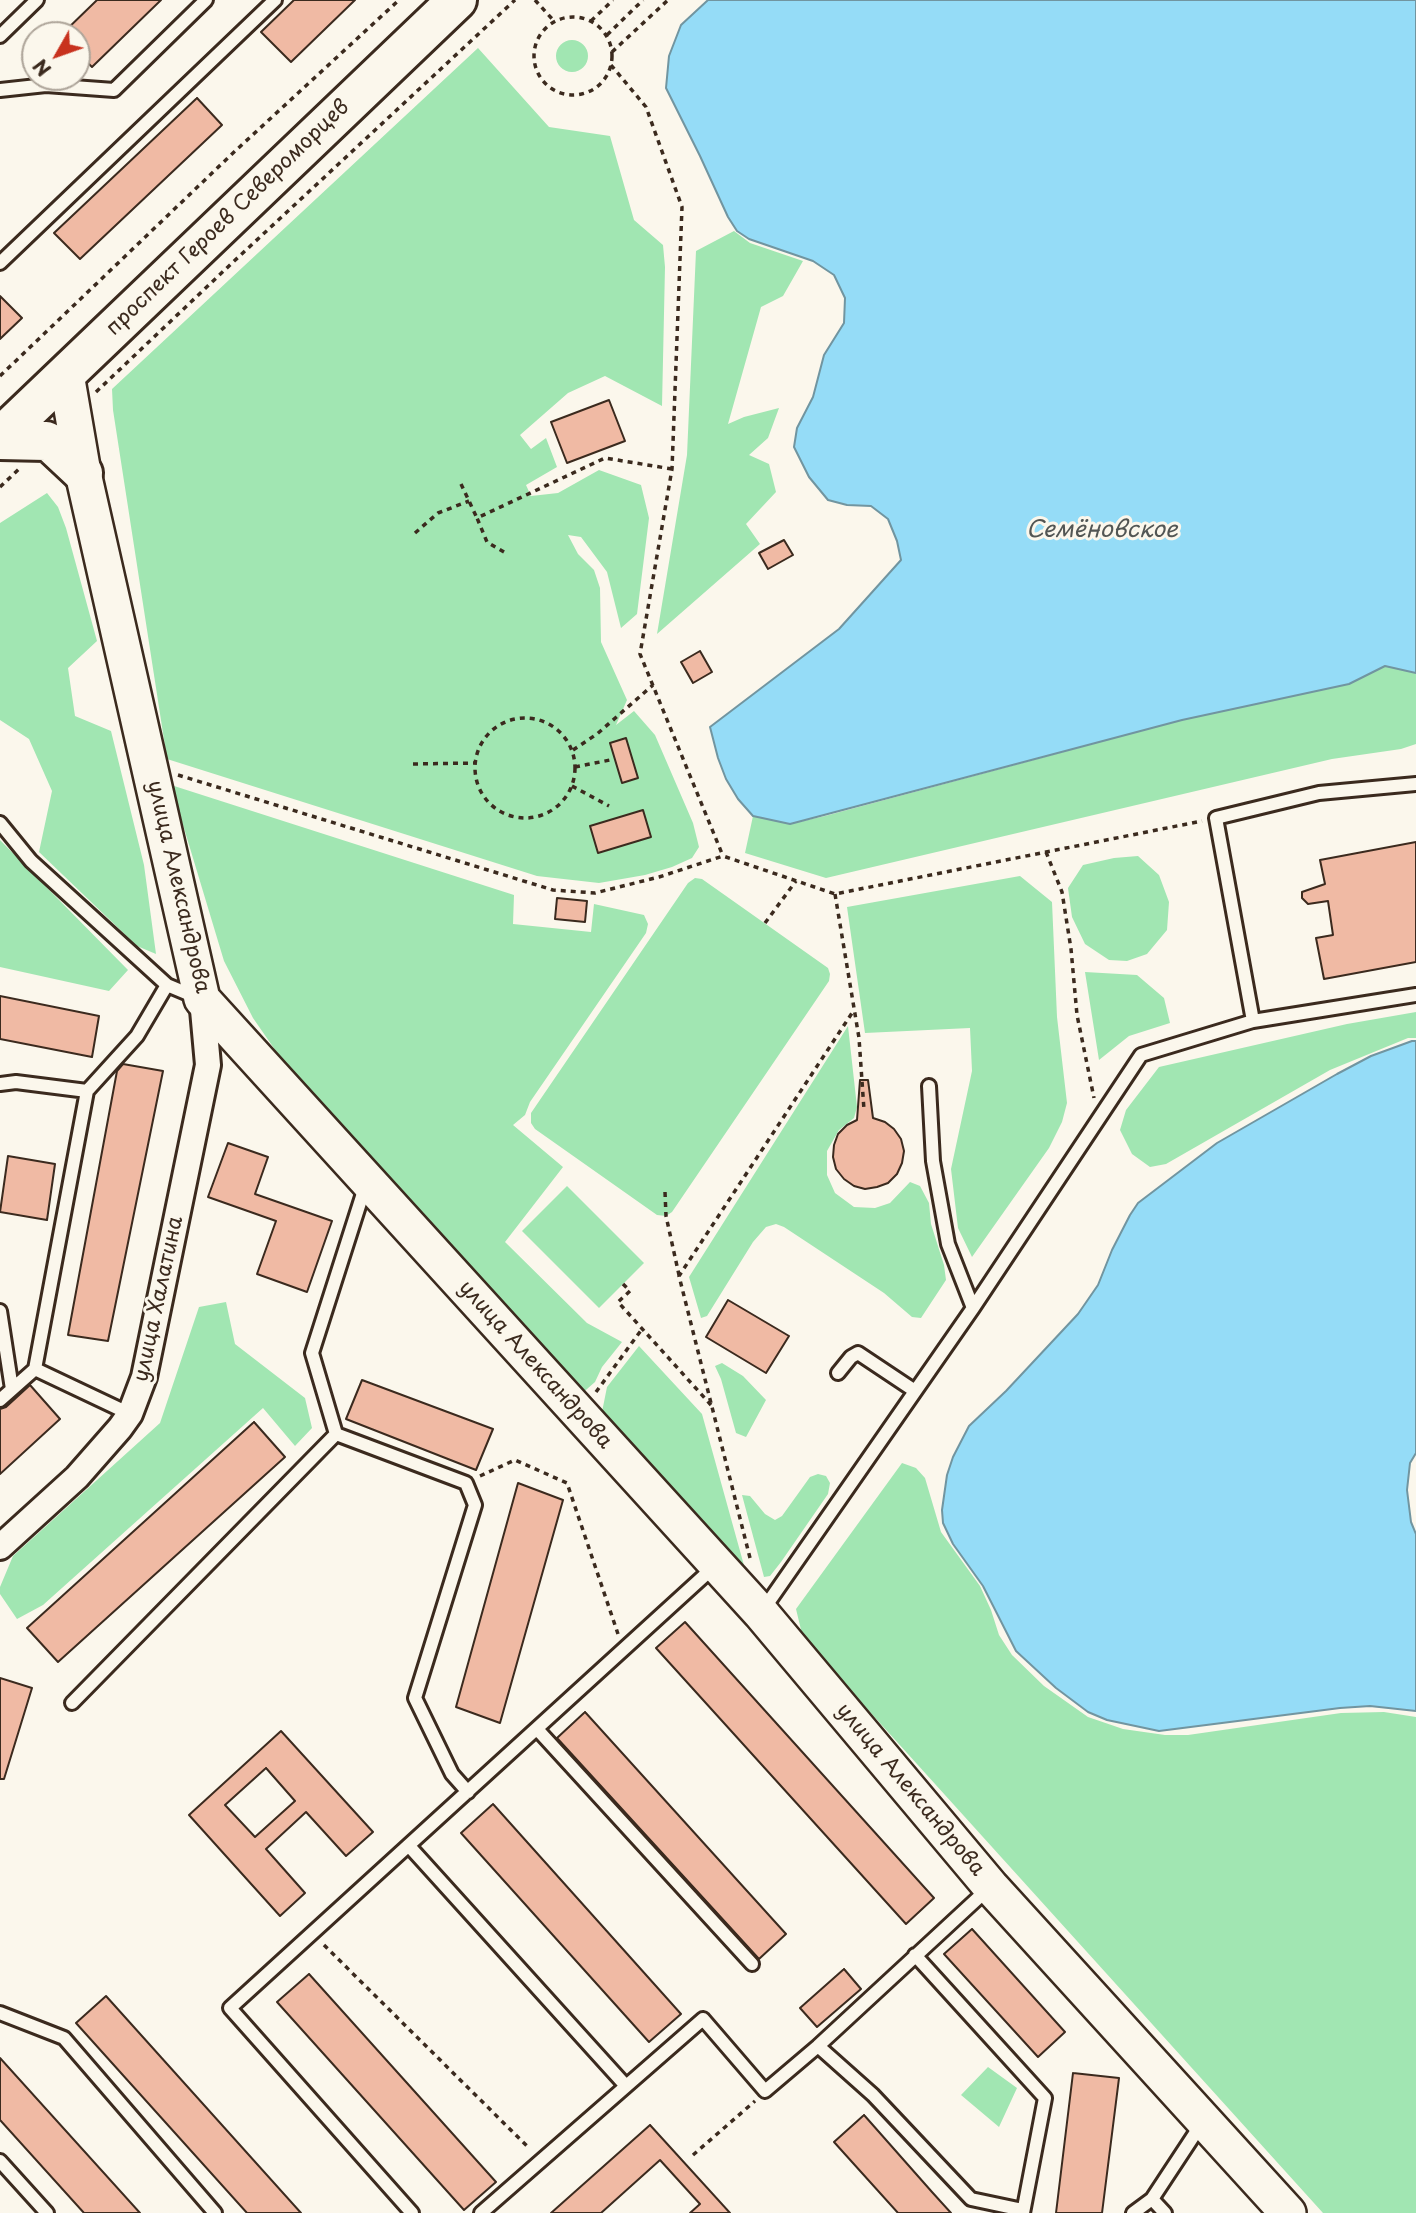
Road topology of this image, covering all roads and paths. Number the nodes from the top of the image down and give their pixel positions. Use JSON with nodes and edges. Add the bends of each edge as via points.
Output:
{"nodes":[{"id":1,"x":37,"y":0,"type":"edge"},
{"id":2,"x":206,"y":0,"type":"edge"},
{"id":3,"x":399,"y":0,"type":"edge"},
{"id":4,"x":457,"y":0,"type":"edge"},
{"id":5,"x":515,"y":0,"type":"edge"},
{"id":6,"x":536,"y":0,"type":"edge"},
{"id":7,"x":613,"y":0,"type":"edge"},
{"id":8,"x":643,"y":0,"type":"edge"},
{"id":9,"x":668,"y":0,"type":"edge"},
{"id":10,"x":266,"y":3,"type":"edge"},
{"id":11,"x":554,"y":21,"type":"junction"},
{"id":12,"x":591,"y":21,"type":"junction"},
{"id":13,"x":606,"y":35,"type":"junction"},
{"id":14,"x":0,"y":36,"type":"edge"},
{"id":15,"x":612,"y":52,"type":"junction"},
{"id":16,"x":611,"y":65,"type":"junction"},
{"id":17,"x":0,"y":90,"type":"edge"},
{"id":18,"x":0,"y":263,"type":"edge"},
{"id":19,"x":66,"y":374,"type":"junction"},
{"id":20,"x":0,"y":376,"type":"edge"},
{"id":21,"x":74,"y":414,"type":"junction"},
{"id":22,"x":0,"y":438,"type":"edge"},
{"id":23,"x":46,"y":441,"type":"junction"},
{"id":24,"x":672,"y":469,"type":"junction"},
{"id":25,"x":83,"y":473,"type":"junction"},
{"id":26,"x":461,"y":484,"type":"dead end"},
{"id":27,"x":0,"y":487,"type":"edge"},
{"id":28,"x":469,"y":501,"type":"junction"},
{"id":29,"x":477,"y":518,"type":"junction"},
{"id":30,"x":415,"y":533,"type":"dead end"},
{"id":31,"x":504,"y":552,"type":"dead end"},
{"id":32,"x":653,"y":685,"type":"junction"},
{"id":33,"x":572,"y":750,"type":"junction"},
{"id":34,"x":610,"y":760,"type":"dead end"},
{"id":35,"x":476,"y":763,"type":"junction"},
{"id":36,"x":413,"y":764,"type":"dead end"},
{"id":37,"x":575,"y":767,"type":"junction"},
{"id":38,"x":166,"y":771,"type":"dead end"},
{"id":39,"x":1416,"y":785,"type":"edge"},
{"id":40,"x":572,"y":786,"type":"junction"},
{"id":41,"x":609,"y":806,"type":"dead end"},
{"id":42,"x":1216,"y":818,"type":"junction"},
{"id":43,"x":0,"y":823,"type":"edge"},
{"id":44,"x":1046,"y":852,"type":"junction"},
{"id":45,"x":723,"y":856,"type":"junction"},
{"id":46,"x":796,"y":881,"type":"junction"},
{"id":47,"x":835,"y":894,"type":"junction"},
{"id":48,"x":765,"y":923,"type":"dead end"},
{"id":49,"x":167,"y":985,"type":"junction"},
{"id":50,"x":1416,"y":995,"type":"edge"},
{"id":51,"x":202,"y":999,"type":"junction"},
{"id":52,"x":854,"y":1010,"type":"junction"},
{"id":53,"x":1253,"y":1021,"type":"junction"},
{"id":54,"x":0,"y":1084,"type":"edge"},
{"id":55,"x":929,"y":1086,"type":"dead end"},
{"id":56,"x":87,"y":1091,"type":"junction"},
{"id":57,"x":864,"y":1110,"type":"dead end"},
{"id":58,"x":1098,"y":1120,"type":"junction"},
{"id":59,"x":367,"y":1181,"type":"junction"},
{"id":60,"x":665,"y":1192,"type":"dead end"},
{"id":61,"x":679,"y":1276,"type":"junction"},
{"id":62,"x":623,"y":1284,"type":"dead end"},
{"id":63,"x":973,"y":1308,"type":"junction"},
{"id":64,"x":0,"y":1317,"type":"edge"},
{"id":65,"x":642,"y":1329,"type":"junction"},
{"id":66,"x":35,"y":1370,"type":"junction"},
{"id":67,"x":838,"y":1373,"type":"dead end"},
{"id":68,"x":12,"y":1389,"type":"junction"},
{"id":69,"x":915,"y":1391,"type":"junction"},
{"id":70,"x":0,"y":1400,"type":"edge"},
{"id":71,"x":712,"y":1406,"type":"junction"},
{"id":72,"x":578,"y":1412,"type":"junction"},
{"id":73,"x":130,"y":1414,"type":"junction"},
{"id":74,"x":336,"y":1434,"type":"junction"},
{"id":75,"x":467,"y":1483,"type":"junction"},
{"id":76,"x":0,"y":1547,"type":"edge"},
{"id":77,"x":716,"y":1564,"type":"junction"},
{"id":78,"x":750,"y":1602,"type":"junction"},
{"id":79,"x":623,"y":1650,"type":"junction"},
{"id":80,"x":72,"y":1703,"type":"dead end"},
{"id":81,"x":537,"y":1729,"type":"junction"},
{"id":82,"x":468,"y":1792,"type":"junction"},
{"id":83,"x":409,"y":1846,"type":"junction"},
{"id":84,"x":991,"y":1887,"type":"junction"},
{"id":85,"x":312,"y":1933,"type":"junction"},
{"id":86,"x":915,"y":1955,"type":"junction"},
{"id":87,"x":752,"y":1964,"type":"dead end"},
{"id":88,"x":0,"y":2013,"type":"edge"},
{"id":89,"x":818,"y":2046,"type":"junction"},
{"id":90,"x":626,"y":2086,"type":"junction"},
{"id":91,"x":765,"y":2091,"type":"junction"},
{"id":92,"x":1204,"y":2120,"type":"junction"},
{"id":93,"x":693,"y":2155,"type":"dead end"},
{"id":94,"x":542,"y":2160,"type":"junction"},
{"id":95,"x":0,"y":2161,"type":"edge"},
{"id":96,"x":1153,"y":2199,"type":"junction"},
{"id":97,"x":1023,"y":2211,"type":"edge"},
{"id":98,"x":47,"y":2213,"type":"edge"},
{"id":99,"x":215,"y":2213,"type":"edge"},
{"id":100,"x":412,"y":2213,"type":"edge"},
{"id":101,"x":481,"y":2213,"type":"edge"},
{"id":102,"x":1133,"y":2213,"type":"edge"},
{"id":103,"x":1165,"y":2213,"type":"edge"},
{"id":104,"x":1288,"y":2213,"type":"edge"}],
"edges":[{"from":1,"to":14,"type":"lane"},
{"from":2,"to":17,"type":"lane","via":[[114,90],[46,85]]},
{"from":3,"to":20,"type":"path"},
{"from":4,"to":19,"type":"main road","name":"проспект Героев Североморцев"},
{"from":5,"to":21,"type":"path"},
{"from":6,"to":11,"type":"path"},
{"from":7,"to":12,"type":"path"},
{"from":8,"to":13,"type":"path"},
{"from":9,"to":15,"type":"path"},
{"from":10,"to":18,"type":"lane"},
{"from":11,"to":12,"type":"path","via":[[576,17]]},
{"from":11,"to":16,"type":"path","via":[[534,48],[536,70],[549,88],[559,94],[581,95],[601,85]]},
{"from":12,"to":13,"type":"path"},
{"from":13,"to":15,"type":"path"},
{"from":15,"to":16,"type":"path"},
{"from":16,"to":24,"type":"path","via":[[646,107],[682,207]]},
{"from":19,"to":21,"type":"street","name":"улица Александрова"},
{"from":19,"to":22,"type":"main road","name":"проспект Героев Североморцев"},
{"from":21,"to":25,"type":"street","name":"улица Александрова"},
{"from":22,"to":23,"type":"main road"},
{"from":23,"to":25,"type":"main road"},
{"from":23,"to":27,"type":"path"},
{"from":24,"to":29,"type":"path","via":[[605,458]]},
{"from":24,"to":32,"type":"path","via":[[640,654]]},
{"from":25,"to":51,"type":"street","name":"улица Александрова"},
{"from":26,"to":28,"type":"path"},
{"from":28,"to":29,"type":"path"},
{"from":28,"to":30,"type":"path","via":[[438,513]]},
{"from":29,"to":31,"type":"path","via":[[487,542]]},
{"from":32,"to":33,"type":"path"},
{"from":32,"to":45,"type":"path"},
{"from":33,"to":35,"type":"path","via":[[562,734],[542,721],[518,719],[487,736]]},
{"from":33,"to":37,"type":"path"},
{"from":34,"to":37,"type":"path"},
{"from":35,"to":36,"type":"path"},
{"from":35,"to":40,"type":"path","via":[[482,793],[509,816],[544,814],[564,800]]},
{"from":37,"to":40,"type":"path"},
{"from":38,"to":45,"type":"path","via":[[552,890],[595,893]]},
{"from":39,"to":42,"type":"lane","via":[[1320,793]]},
{"from":40,"to":41,"type":"path"},
{"from":42,"to":44,"type":"path"},
{"from":42,"to":53,"type":"lane"},
{"from":43,"to":49,"type":"lane","via":[[31,861]]},
{"from":44,"to":47,"type":"path"},
{"from":44,"to":58,"type":"path","via":[[1062,892],[1077,1015]]},
{"from":45,"to":46,"type":"path"},
{"from":46,"to":47,"type":"path"},
{"from":46,"to":48,"type":"path"},
{"from":47,"to":52,"type":"path"},
{"from":49,"to":51,"type":"lane"},
{"from":49,"to":56,"type":"lane","via":[[137,1036]]},
{"from":50,"to":53,"type":"lane"},
{"from":51,"to":59,"type":"street","name":"улица Александрова"},
{"from":51,"to":73,"type":"street","name":"улица Халатина","via":[[208,1065],[144,1377]]},
{"from":52,"to":57,"type":"path"},
{"from":52,"to":61,"type":"path"},
{"from":53,"to":58,"type":"lane","via":[[1141,1055]]},
{"from":54,"to":56,"type":"lane"},
{"from":55,"to":63,"type":"lane","via":[[933,1161],[948,1244]]},
{"from":56,"to":66,"type":"lane"},
{"from":58,"to":63,"type":"lane"},
{"from":59,"to":72,"type":"street","name":"улица Александрова"},
{"from":59,"to":74,"type":"lane","via":[[312,1353]]},
{"from":60,"to":61,"type":"path"},
{"from":61,"to":71,"type":"path"},
{"from":62,"to":65,"type":"path","via":[[630,1290],[618,1302]]},
{"from":63,"to":69,"type":"lane"},
{"from":64,"to":68,"type":"lane"},
{"from":65,"to":71,"type":"path"},
{"from":65,"to":72,"type":"path"},
{"from":66,"to":68,"type":"lane"},
{"from":66,"to":73,"type":"lane"},
{"from":67,"to":69,"type":"lane","via":[[859,1353]]},
{"from":68,"to":70,"type":"lane"},
{"from":69,"to":78,"type":"lane"},
{"from":71,"to":78,"type":"path","via":[[755,1577]]},
{"from":72,"to":77,"type":"street","name":"улица Александрова"},
{"from":73,"to":76,"type":"street","name":"улица Халатина","via":[[77,1477]]},
{"from":74,"to":75,"type":"lane"},
{"from":74,"to":80,"type":"lane"},
{"from":75,"to":79,"type":"path","via":[[515,1460],[567,1483]]},
{"from":75,"to":82,"type":"lane","via":[[475,1505],[415,1698],[452,1774]]},
{"from":77,"to":78,"type":"street","name":"улица Александрова"},
{"from":77,"to":79,"type":"lane"},
{"from":78,"to":84,"type":"street","name":"улица Александрова"},
{"from":79,"to":81,"type":"lane"},
{"from":81,"to":82,"type":"lane"},
{"from":81,"to":87,"type":"lane"},
{"from":82,"to":83,"type":"lane"},
{"from":83,"to":85,"type":"lane"},
{"from":83,"to":90,"type":"lane"},
{"from":84,"to":86,"type":"lane"},
{"from":84,"to":92,"type":"street","name":"улица Александрова"},
{"from":85,"to":94,"type":"path"},
{"from":85,"to":100,"type":"lane","via":[[230,2008]]},
{"from":86,"to":89,"type":"lane"},
{"from":86,"to":97,"type":"lane","via":[[1045,2098]]},
{"from":88,"to":99,"type":"lane","via":[[64,2038]]},
{"from":89,"to":91,"type":"lane"},
{"from":89,"to":97,"type":"lane","via":[[873,2095],[971,2199]]},
{"from":90,"to":91,"type":"lane","via":[[703,2019]]},
{"from":90,"to":94,"type":"lane"},
{"from":91,"to":93,"type":"path"},
{"from":92,"to":96,"type":"lane"},
{"from":92,"to":104,"type":"street","name":"улица Александрова"},
{"from":94,"to":101,"type":"lane"},
{"from":95,"to":98,"type":"lane"},
{"from":96,"to":102,"type":"lane"},
{"from":96,"to":103,"type":"lane"}]}
